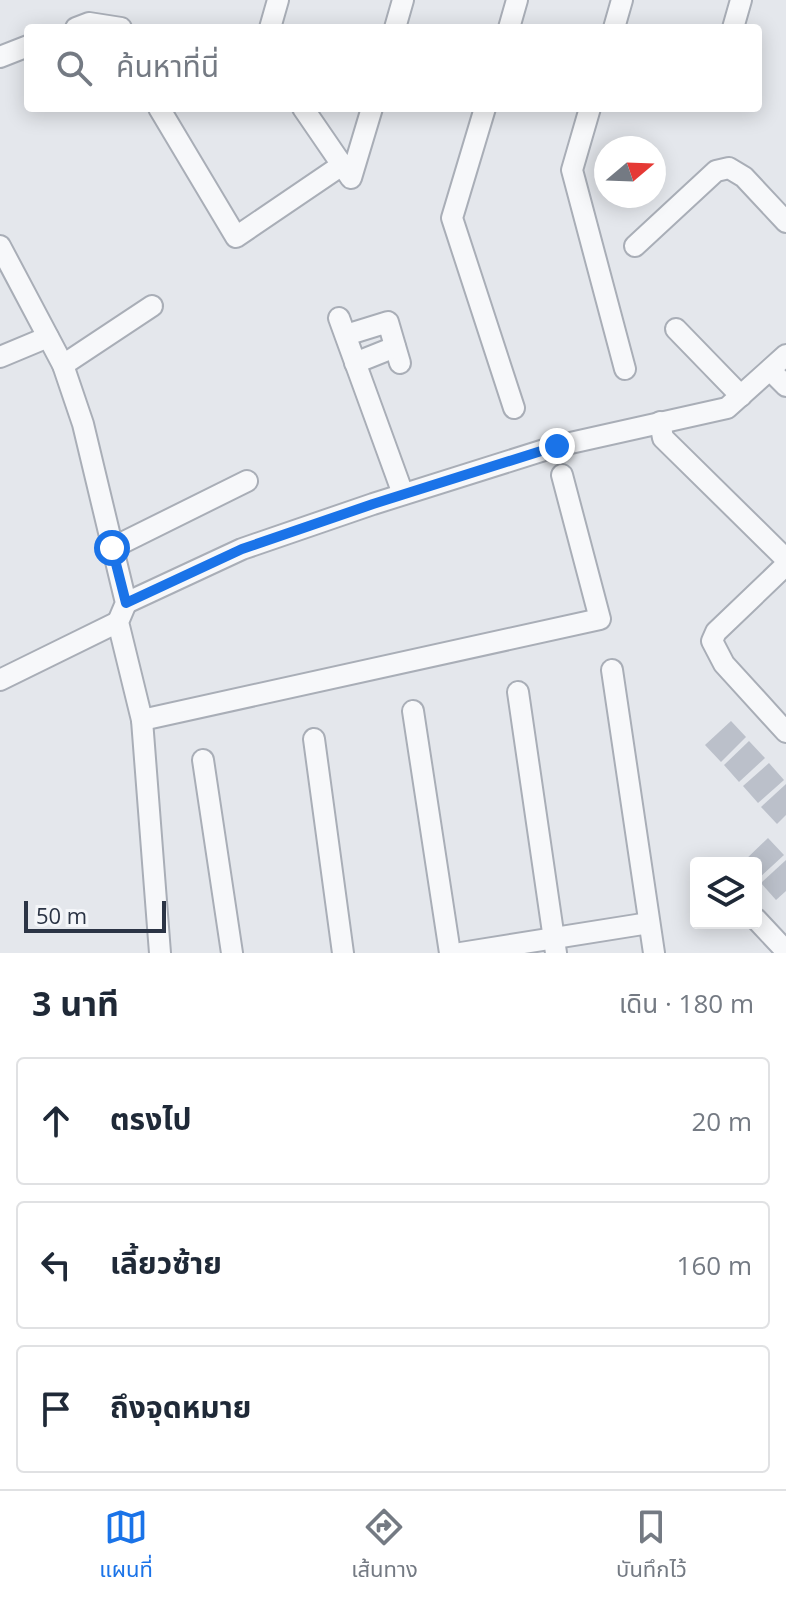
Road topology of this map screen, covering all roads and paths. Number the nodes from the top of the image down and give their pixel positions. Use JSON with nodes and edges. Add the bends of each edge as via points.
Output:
{"nodes":[{"id":1,"x":278,"y":0,"type":"edge"},
{"id":2,"x":403,"y":0,"type":"edge"},
{"id":3,"x":517,"y":0,"type":"edge"},
{"id":4,"x":622,"y":0,"type":"edge"},
{"id":5,"x":741,"y":0,"type":"edge"},
{"id":6,"x":271,"y":24,"type":"edge"},
{"id":7,"x":396,"y":24,"type":"edge"},
{"id":8,"x":510,"y":24,"type":"edge"},
{"id":9,"x":615,"y":24,"type":"edge"},
{"id":10,"x":734,"y":24,"type":"edge"},
{"id":11,"x":24,"y":48,"type":"edge"},
{"id":12,"x":0,"y":57,"type":"edge"},
{"id":13,"x":161,"y":112,"type":"edge"},
{"id":14,"x":306,"y":112,"type":"edge"},
{"id":15,"x":371,"y":112,"type":"edge"},
{"id":16,"x":484,"y":112,"type":"edge"},
{"id":17,"x":589,"y":112,"type":"edge"},
{"id":18,"x":342,"y":165,"type":"junction"},
{"id":19,"x":786,"y":222,"type":"edge"},
{"id":20,"x":0,"y":246,"type":"edge"},
{"id":21,"x":635,"y":246,"type":"dead end"},
{"id":22,"x":152,"y":306,"type":"dead end"},
{"id":23,"x":676,"y":329,"type":"dead end"},
{"id":24,"x":48,"y":337,"type":"junction"},
{"id":25,"x":786,"y":355,"type":"edge"},
{"id":26,"x":0,"y":357,"type":"edge"},
{"id":27,"x":355,"y":363,"type":"junction"},
{"id":28,"x":63,"y":365,"type":"junction"},
{"id":29,"x":625,"y":369,"type":"dead end"},
{"id":30,"x":770,"y":370,"type":"junction"},
{"id":31,"x":786,"y":386,"type":"edge"},
{"id":32,"x":741,"y":396,"type":"junction"},
{"id":33,"x":514,"y":408,"type":"dead end"},
{"id":34,"x":660,"y":422,"type":"junction"},
{"id":35,"x":562,"y":475,"type":"dead end"},
{"id":36,"x":247,"y":481,"type":"dead end"},
{"id":37,"x":403,"y":494,"type":"junction"},
{"id":38,"x":112,"y":548,"type":"junction"},
{"id":39,"x":786,"y":562,"type":"edge"},
{"id":40,"x":122,"y":613,"type":"junction"},
{"id":41,"x":612,"y":670,"type":"dead end"},
{"id":42,"x":0,"y":680,"type":"edge"},
{"id":43,"x":518,"y":692,"type":"dead end"},
{"id":44,"x":413,"y":711,"type":"dead end"},
{"id":45,"x":142,"y":720,"type":"junction"},
{"id":46,"x":786,"y":732,"type":"edge"},
{"id":47,"x":314,"y":739,"type":"dead end"},
{"id":48,"x":203,"y":760,"type":"dead end"},
{"id":49,"x":649,"y":923,"type":"junction"},
{"id":50,"x":762,"y":925,"type":"edge"},
{"id":51,"x":555,"y":946,"type":"edge"},
{"id":52,"x":786,"y":951,"type":"edge"},
{"id":53,"x":160,"y":953,"type":"edge"},
{"id":54,"x":232,"y":953,"type":"edge"},
{"id":55,"x":343,"y":953,"type":"edge"},
{"id":56,"x":450,"y":953,"type":"edge"},
{"id":57,"x":461,"y":953,"type":"edge"},
{"id":58,"x":654,"y":953,"type":"edge"}],
"edges":[{"from":1,"to":6,"type":"street"},
{"from":2,"to":7,"type":"street"},
{"from":3,"to":8,"type":"street"},
{"from":4,"to":9,"type":"street"},
{"from":5,"to":10,"type":"street"},
{"from":11,"to":12,"type":"street"},
{"from":13,"to":18,"type":"street","via":[[236,237]]},
{"from":14,"to":18,"type":"street"},
{"from":15,"to":18,"type":"street","via":[[351,178]]},
{"from":16,"to":33,"type":"street","via":[[452,218]]},
{"from":17,"to":29,"type":"street","via":[[572,170]]},
{"from":19,"to":21,"type":"street","via":[[729,168],[716,171]]},
{"from":20,"to":24,"type":"street"},
{"from":22,"to":28,"type":"street"},
{"from":23,"to":32,"type":"street"},
{"from":24,"to":26,"type":"street"},
{"from":24,"to":28,"type":"street"},
{"from":25,"to":30,"type":"street"},
{"from":27,"to":27,"type":"street","via":[[343,327],[387,322],[398,355]]},
{"from":27,"to":37,"type":"street"},
{"from":28,"to":38,"type":"street","via":[[83,424]]},
{"from":30,"to":31,"type":"street"},
{"from":30,"to":32,"type":"street"},
{"from":32,"to":34,"type":"street","via":[[727,408]]},
{"from":34,"to":37,"type":"street","via":[[557,446]]},
{"from":34,"to":39,"type":"street","via":[[663,438]]},
{"from":35,"to":45,"type":"street","via":[[600,619]]},
{"from":36,"to":38,"type":"street"},
{"from":37,"to":40,"type":"street","via":[[242,549]]},
{"from":38,"to":40,"type":"street"},
{"from":39,"to":46,"type":"street","via":[[712,641],[724,664]]},
{"from":40,"to":42,"type":"street"},
{"from":40,"to":45,"type":"street"},
{"from":41,"to":49,"type":"street"},
{"from":43,"to":51,"type":"street"},
{"from":44,"to":56,"type":"street"},
{"from":45,"to":53,"type":"street"},
{"from":47,"to":55,"type":"street"},
{"from":48,"to":54,"type":"street"},
{"from":49,"to":51,"type":"street"},
{"from":49,"to":58,"type":"street"},
{"from":50,"to":52,"type":"street"},
{"from":51,"to":57,"type":"street"}]}
